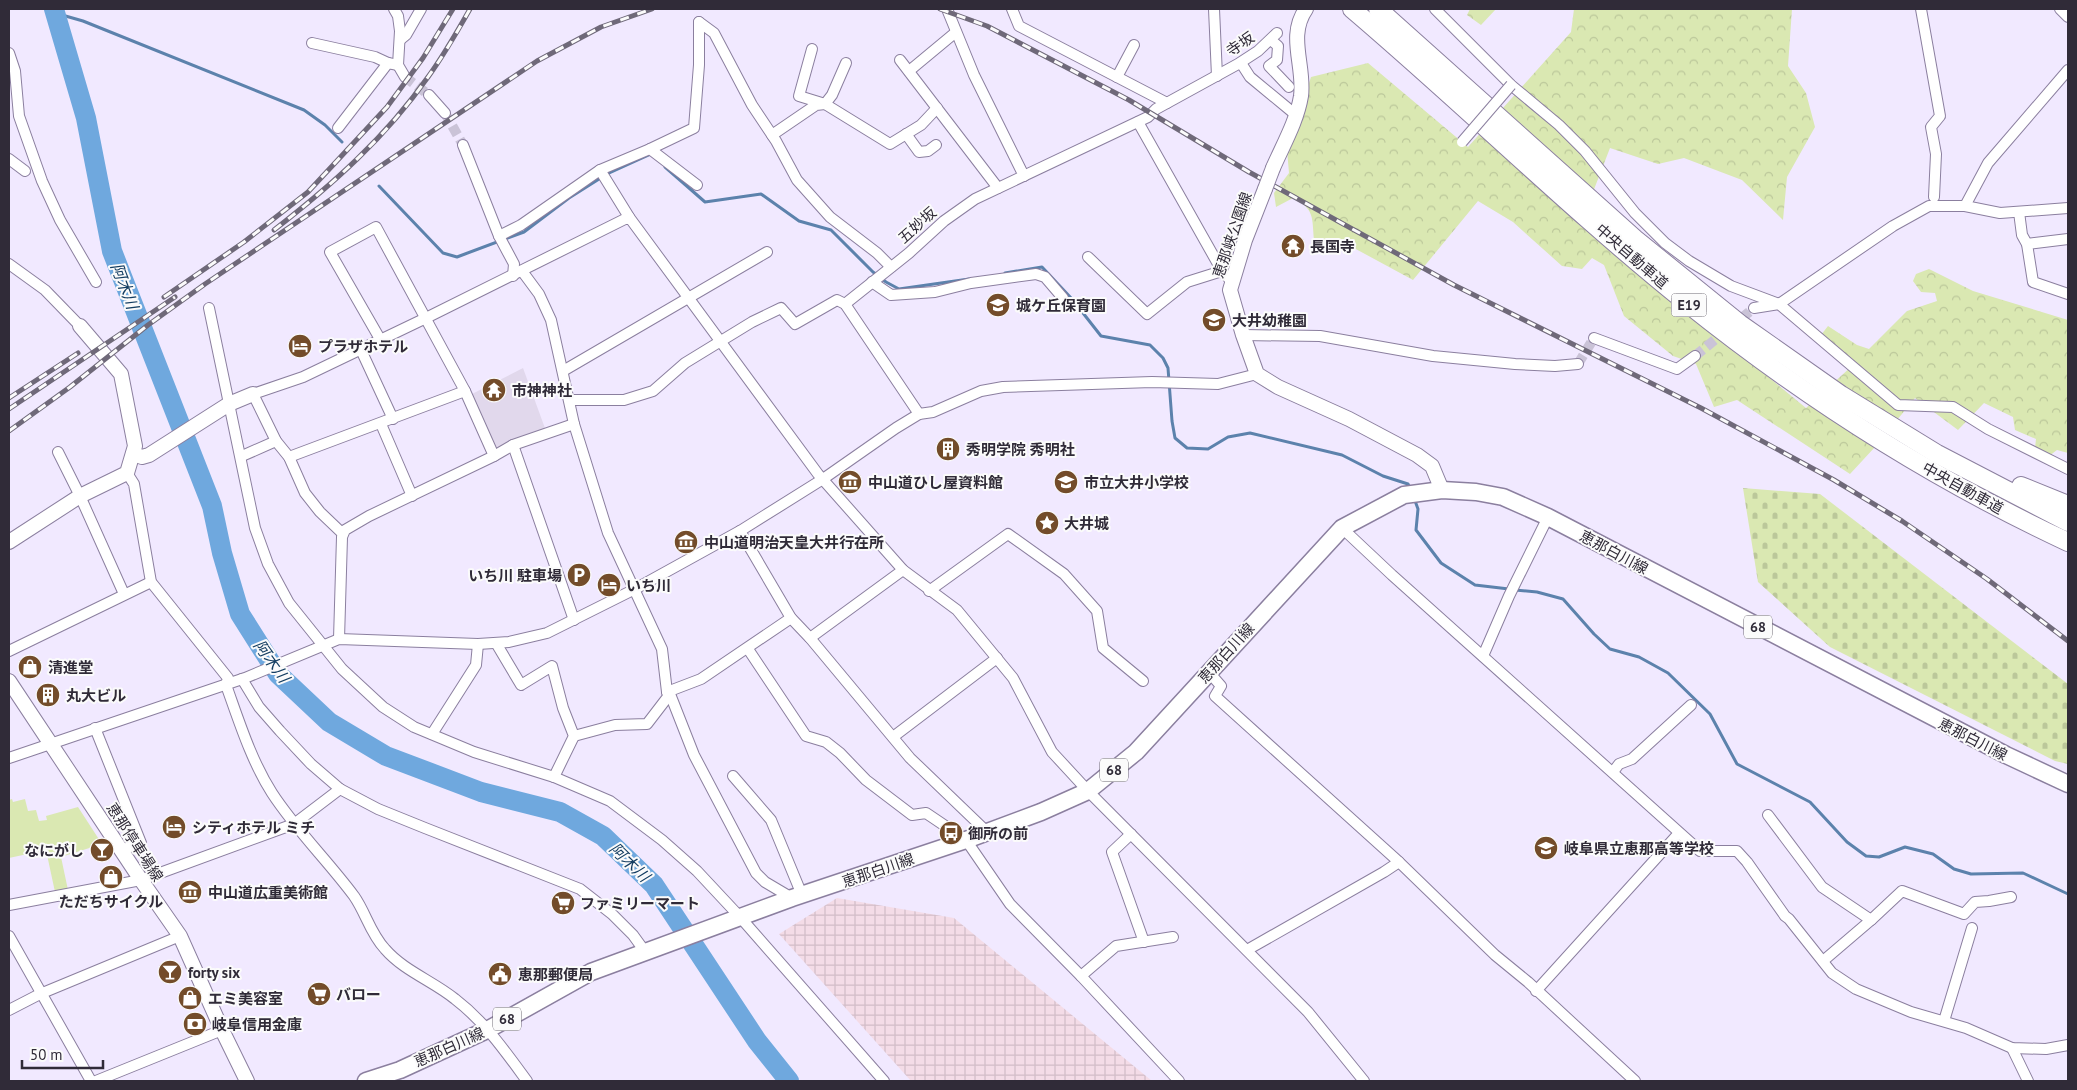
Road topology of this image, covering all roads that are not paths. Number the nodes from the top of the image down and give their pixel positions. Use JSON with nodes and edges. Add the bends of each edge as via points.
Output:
{"nodes":[{"id":1,"x":394,"y":9,"type":"edge"},
{"id":2,"x":421,"y":9,"type":"edge"},
{"id":3,"x":947,"y":9,"type":"edge"},
{"id":4,"x":1012,"y":9,"type":"edge"},
{"id":5,"x":1214,"y":9,"type":"edge"},
{"id":6,"x":1306,"y":9,"type":"edge"},
{"id":7,"x":1352,"y":9,"type":"edge"},
{"id":8,"x":1378,"y":9,"type":"edge"},
{"id":9,"x":1435,"y":9,"type":"edge"},
{"id":10,"x":1920,"y":9,"type":"edge"},
{"id":11,"x":2060,"y":9,"type":"edge"},
{"id":12,"x":2068,"y":17,"type":"edge"},
{"id":13,"x":956,"y":32,"type":"junction"},
{"id":14,"x":400,"y":40,"type":"junction"},
{"id":15,"x":312,"y":43,"type":"dead end"},
{"id":16,"x":1134,"y":45,"type":"dead end"},
{"id":17,"x":812,"y":49,"type":"dead end"},
{"id":18,"x":9,"y":53,"type":"edge"},
{"id":19,"x":900,"y":60,"type":"dead end"},
{"id":20,"x":1241,"y":62,"type":"junction"},
{"id":21,"x":846,"y":63,"type":"dead end"},
{"id":22,"x":393,"y":64,"type":"junction"},
{"id":23,"x":2068,"y":70,"type":"edge"},
{"id":24,"x":909,"y":71,"type":"junction"},
{"id":25,"x":405,"y":76,"type":"tunnel mouth"},
{"id":26,"x":1217,"y":76,"type":"junction"},
{"id":27,"x":1117,"y":77,"type":"junction"},
{"id":28,"x":1511,"y":85,"type":"junction"},
{"id":29,"x":1289,"y":87,"type":"dead end"},
{"id":30,"x":429,"y":95,"type":"tunnel mouth"},
{"id":31,"x":1168,"y":103,"type":"junction"},
{"id":32,"x":825,"y":104,"type":"junction"},
{"id":33,"x":937,"y":108,"type":"junction"},
{"id":34,"x":445,"y":113,"type":"tunnel mouth"},
{"id":35,"x":1296,"y":115,"type":"junction"},
{"id":36,"x":1138,"y":122,"type":"junction"},
{"id":37,"x":338,"y":128,"type":"dead end"},
{"id":38,"x":906,"y":134,"type":"junction"},
{"id":39,"x":772,"y":135,"type":"junction"},
{"id":40,"x":1462,"y":142,"type":"dead end"},
{"id":41,"x":463,"y":145,"type":"tunnel mouth"},
{"id":42,"x":936,"y":145,"type":"dead end"},
{"id":43,"x":650,"y":149,"type":"junction"},
{"id":44,"x":9,"y":159,"type":"edge"},
{"id":45,"x":600,"y":170,"type":"junction"},
{"id":46,"x":26,"y":171,"type":"dead end"},
{"id":47,"x":1024,"y":176,"type":"junction"},
{"id":48,"x":696,"y":185,"type":"dead end"},
{"id":49,"x":998,"y":188,"type":"junction"},
{"id":50,"x":1934,"y":197,"type":"dead end"},
{"id":51,"x":1965,"y":206,"type":"junction"},
{"id":52,"x":2068,"y":208,"type":"edge"},
{"id":53,"x":2019,"y":212,"type":"junction"},
{"id":54,"x":629,"y":217,"type":"junction"},
{"id":55,"x":2068,"y":239,"type":"edge"},
{"id":56,"x":501,"y":240,"type":"junction"},
{"id":57,"x":2027,"y":244,"type":"junction"},
{"id":58,"x":767,"y":252,"type":"dead end"},
{"id":59,"x":1088,"y":257,"type":"dead end"},
{"id":60,"x":9,"y":264,"type":"edge"},
{"id":61,"x":891,"y":267,"type":"junction"},
{"id":62,"x":1222,"y":271,"type":"junction"},
{"id":63,"x":517,"y":274,"type":"junction"},
{"id":64,"x":96,"y":282,"type":"dead end"},
{"id":65,"x":872,"y":282,"type":"junction"},
{"id":66,"x":1233,"y":283,"type":"junction"},
{"id":67,"x":2068,"y":294,"type":"edge"},
{"id":68,"x":687,"y":298,"type":"junction"},
{"id":69,"x":1063,"y":298,"type":"dead end"},
{"id":70,"x":845,"y":304,"type":"junction"},
{"id":71,"x":1779,"y":304,"type":"junction"},
{"id":72,"x":209,"y":308,"type":"dead end"},
{"id":73,"x":1754,"y":308,"type":"tunnel mouth"},
{"id":74,"x":426,"y":318,"type":"junction"},
{"id":75,"x":80,"y":326,"type":"joint"},
{"id":76,"x":1243,"y":335,"type":"junction"},
{"id":77,"x":1594,"y":338,"type":"dead end"},
{"id":78,"x":380,"y":339,"type":"junction"},
{"id":79,"x":721,"y":342,"type":"junction"},
{"id":80,"x":361,"y":350,"type":"junction"},
{"id":81,"x":1695,"y":356,"type":"tunnel mouth"},
{"id":82,"x":1578,"y":364,"type":"dead end"},
{"id":83,"x":563,"y":371,"type":"junction"},
{"id":84,"x":1257,"y":374,"type":"junction"},
{"id":85,"x":465,"y":392,"type":"junction"},
{"id":86,"x":252,"y":394,"type":"junction"},
{"id":87,"x":570,"y":400,"type":"junction"},
{"id":88,"x":229,"y":404,"type":"junction"},
{"id":89,"x":919,"y":414,"type":"junction"},
{"id":90,"x":393,"y":419,"type":"junction"},
{"id":91,"x":382,"y":424,"type":"junction"},
{"id":92,"x":574,"y":424,"type":"junction"},
{"id":93,"x":276,"y":441,"type":"junction"},
{"id":94,"x":513,"y":444,"type":"junction"},
{"id":95,"x":58,"y":452,"type":"dead end"},
{"id":96,"x":133,"y":454,"type":"junction"},
{"id":97,"x":1937,"y":454,"type":"junction"},
{"id":98,"x":242,"y":456,"type":"junction"},
{"id":99,"x":494,"y":456,"type":"junction"},
{"id":100,"x":289,"y":457,"type":"junction"},
{"id":101,"x":2068,"y":469,"type":"edge"},
{"id":102,"x":127,"y":473,"type":"junction"},
{"id":103,"x":823,"y":479,"type":"junction"},
{"id":104,"x":1442,"y":490,"type":"junction"},
{"id":105,"x":80,"y":496,"type":"junction"},
{"id":106,"x":412,"y":496,"type":"junction"},
{"id":107,"x":2068,"y":505,"type":"edge"},
{"id":108,"x":1548,"y":517,"type":"junction"},
{"id":109,"x":2068,"y":522,"type":"edge"},
{"id":110,"x":1342,"y":528,"type":"junction"},
{"id":111,"x":740,"y":531,"type":"junction"},
{"id":112,"x":342,"y":533,"type":"junction"},
{"id":113,"x":9,"y":542,"type":"edge"},
{"id":114,"x":2068,"y":542,"type":"edge"},
{"id":115,"x":903,"y":570,"type":"junction"},
{"id":116,"x":151,"y":582,"type":"junction"},
{"id":117,"x":635,"y":588,"type":"junction"},
{"id":118,"x":929,"y":591,"type":"junction"},
{"id":119,"x":124,"y":594,"type":"junction"},
{"id":120,"x":791,"y":618,"type":"junction"},
{"id":121,"x":574,"y":620,"type":"junction"},
{"id":122,"x":810,"y":638,"type":"junction"},
{"id":123,"x":339,"y":639,"type":"junction"},
{"id":124,"x":496,"y":643,"type":"junction"},
{"id":125,"x":478,"y":644,"type":"junction"},
{"id":126,"x":324,"y":645,"type":"junction"},
{"id":127,"x":748,"y":649,"type":"junction"},
{"id":128,"x":9,"y":650,"type":"edge"},
{"id":129,"x":1483,"y":656,"type":"junction"},
{"id":130,"x":997,"y":658,"type":"junction"},
{"id":131,"x":1214,"y":678,"type":"dead end"},
{"id":132,"x":243,"y":679,"type":"junction"},
{"id":133,"x":9,"y":681,"type":"edge"},
{"id":134,"x":1142,"y":681,"type":"dead end"},
{"id":135,"x":226,"y":685,"type":"junction"},
{"id":136,"x":668,"y":694,"type":"junction"},
{"id":137,"x":1691,"y":705,"type":"dead end"},
{"id":138,"x":95,"y":728,"type":"junction"},
{"id":139,"x":432,"y":734,"type":"junction"},
{"id":140,"x":574,"y":736,"type":"junction"},
{"id":141,"x":893,"y":737,"type":"junction"},
{"id":142,"x":51,"y":743,"type":"junction"},
{"id":143,"x":9,"y":758,"type":"edge"},
{"id":144,"x":1613,"y":772,"type":"junction"},
{"id":145,"x":733,"y":776,"type":"dead end"},
{"id":146,"x":554,"y":777,"type":"junction"},
{"id":147,"x":2068,"y":784,"type":"edge"},
{"id":148,"x":340,"y":789,"type":"junction"},
{"id":149,"x":1088,"y":791,"type":"junction"},
{"id":150,"x":1768,"y":816,"type":"dead end"},
{"id":151,"x":294,"y":824,"type":"junction"},
{"id":152,"x":986,"y":831,"type":"junction"},
{"id":153,"x":1679,"y":833,"type":"junction"},
{"id":154,"x":1131,"y":834,"type":"junction"},
{"id":155,"x":966,"y":840,"type":"junction"},
{"id":156,"x":121,"y":850,"type":"junction"},
{"id":157,"x":1399,"y":862,"type":"junction"},
{"id":158,"x":141,"y":880,"type":"junction"},
{"id":159,"x":797,"y":897,"type":"junction"},
{"id":160,"x":2011,"y":897,"type":"dead end"},
{"id":161,"x":9,"y":905,"type":"edge"},
{"id":162,"x":740,"y":917,"type":"junction"},
{"id":163,"x":1871,"y":920,"type":"junction"},
{"id":164,"x":1972,"y":928,"type":"dead end"},
{"id":165,"x":9,"y":936,"type":"edge"},
{"id":166,"x":180,"y":936,"type":"junction"},
{"id":167,"x":1173,"y":937,"type":"dead end"},
{"id":168,"x":1144,"y":942,"type":"junction"},
{"id":169,"x":1247,"y":950,"type":"junction"},
{"id":170,"x":646,"y":953,"type":"junction"},
{"id":171,"x":1822,"y":961,"type":"junction"},
{"id":172,"x":1081,"y":976,"type":"junction"},
{"id":173,"x":1536,"y":991,"type":"junction"},
{"id":174,"x":40,"y":994,"type":"junction"},
{"id":175,"x":9,"y":1010,"type":"edge"},
{"id":176,"x":1944,"y":1021,"type":"junction"},
{"id":177,"x":489,"y":1029,"type":"junction"},
{"id":178,"x":222,"y":1030,"type":"junction"},
{"id":179,"x":2068,"y":1045,"type":"edge"},
{"id":180,"x":2012,"y":1048,"type":"junction"},
{"id":181,"x":90,"y":1081,"type":"edge"},
{"id":182,"x":96,"y":1081,"type":"edge"},
{"id":183,"x":247,"y":1081,"type":"edge"},
{"id":184,"x":366,"y":1081,"type":"edge"},
{"id":185,"x":527,"y":1081,"type":"edge"},
{"id":186,"x":884,"y":1081,"type":"edge"},
{"id":187,"x":1179,"y":1081,"type":"edge"},
{"id":188,"x":1364,"y":1081,"type":"edge"},
{"id":189,"x":1635,"y":1081,"type":"edge"},
{"id":190,"x":2028,"y":1081,"type":"edge"}],
"edges":[{"from":1,"to":14,"type":"street","via":[[398,16]]},
{"from":2,"to":14,"type":"street","via":[[406,36]]},
{"from":3,"to":13,"type":"street"},
{"from":4,"to":27,"type":"street","via":[[1019,26]]},
{"from":5,"to":26,"type":"street"},
{"from":6,"to":35,"type":"main road","name":"恵那峡公園線","via":[[1297,34],[1301,88]]},
{"from":7,"to":114,"type":"highway","name":"中央自動車道","number":"E19","via":[[1624,250],[1730,336],[1916,462]]},
{"from":8,"to":97,"type":"highway","name":"中央自動車道","number":"E19","via":[[1635,239],[1698,291],[1826,384]]},
{"from":9,"to":28,"type":"street"},
{"from":10,"to":50,"type":"street","via":[[1940,116],[1931,128],[1936,154]]},
{"from":11,"to":12,"type":"street"},
{"from":13,"to":24,"type":"street"},
{"from":13,"to":47,"type":"street","via":[[974,76]]},
{"from":14,"to":22,"type":"street"},
{"from":15,"to":22,"type":"street"},
{"from":16,"to":27,"type":"street"},
{"from":17,"to":32,"type":"street","via":[[799,96]]},
{"from":18,"to":64,"type":"street","via":[[15,71],[20,116],[42,180],[60,220]]},
{"from":19,"to":24,"type":"street"},
{"from":20,"to":26,"type":"street","name":"寺坂"},
{"from":20,"to":29,"type":"street","name":"寺坂","via":[[1274,36],[1278,46],[1277,60],[1269,66]]},
{"from":20,"to":35,"type":"street","via":[[1250,77]]},
{"from":21,"to":32,"type":"street"},
{"from":22,"to":25,"type":"street"},
{"from":22,"to":37,"type":"street"},
{"from":23,"to":51,"type":"street","via":[[1988,163]]},
{"from":24,"to":33,"type":"street"},
{"from":26,"to":31,"type":"street","name":"寺坂"},
{"from":27,"to":31,"type":"street"},
{"from":28,"to":40,"type":"street","bridge":true},
{"from":28,"to":71,"type":"street","via":[[1585,151],[1635,213],[1665,243],[1731,286]]},
{"from":30,"to":34,"type":"street"},
{"from":31,"to":36,"type":"street","name":"寺坂"},
{"from":32,"to":38,"type":"street","via":[[890,144]]},
{"from":32,"to":39,"type":"street","via":[[816,105]]},
{"from":33,"to":38,"type":"street","via":[[921,125]]},
{"from":33,"to":49,"type":"street"},
{"from":35,"to":66,"type":"main road","name":"恵那峡公園線","bridge":true,"via":[[1245,240]]},
{"from":36,"to":47,"type":"street","name":"五妙坂"},
{"from":36,"to":62,"type":"street"},
{"from":38,"to":42,"type":"street","via":[[919,152],[928,151]]},
{"from":39,"to":43,"type":"street","via":[[752,105],[714,33],[700,22],[694,128]]},
{"from":39,"to":61,"type":"street","via":[[797,180],[830,216]]},
{"from":41,"to":56,"type":"street"},
{"from":43,"to":45,"type":"street"},
{"from":43,"to":48,"type":"street"},
{"from":44,"to":46,"type":"street"},
{"from":45,"to":54,"type":"street"},
{"from":45,"to":56,"type":"street"},
{"from":47,"to":49,"type":"street","name":"五妙坂"},
{"from":49,"to":61,"type":"street","name":"五妙坂","via":[[963,206]]},
{"from":51,"to":53,"type":"street","via":[[2000,213]]},
{"from":51,"to":71,"type":"street","via":[[1929,206],[1893,226]]},
{"from":52,"to":53,"type":"street"},
{"from":53,"to":57,"type":"street","via":[[2022,235]]},
{"from":54,"to":63,"type":"street"},
{"from":54,"to":68,"type":"street"},
{"from":55,"to":57,"type":"street"},
{"from":56,"to":63,"type":"street"},
{"from":57,"to":67,"type":"street","via":[[2033,282]]},
{"from":58,"to":68,"type":"street"},
{"from":59,"to":62,"type":"street","via":[[1147,314],[1186,282]]},
{"from":60,"to":75,"type":"street","via":[[44,290]]},
{"from":61,"to":65,"type":"street","name":"五妙坂"},
{"from":62,"to":66,"type":"street"},
{"from":63,"to":74,"type":"street"},
{"from":63,"to":83,"type":"street","via":[[539,294],[551,320]]},
{"from":65,"to":69,"type":"street","via":[[891,295],[935,292],[971,283],[1036,274],[1045,277]]},
{"from":65,"to":70,"type":"street","name":"五妙坂"},
{"from":66,"to":76,"type":"main road","name":"恵那峡公園線","via":[[1230,290]]},
{"from":68,"to":79,"type":"street"},
{"from":68,"to":83,"type":"street"},
{"from":70,"to":79,"type":"street","via":[[837,300],[795,324],[780,308]]},
{"from":70,"to":89,"type":"street"},
{"from":71,"to":73,"type":"street"},
{"from":71,"to":101,"type":"street","via":[[1898,405],[1953,407],[1988,429]]},
{"from":72,"to":88,"type":"street"},
{"from":74,"to":78,"type":"street"},
{"from":74,"to":78,"type":"street","via":[[376,227],[330,252]]},
{"from":74,"to":85,"type":"street"},
{"from":75,"to":96,"type":"main road","via":[[121,374],[135,446]]},
{"from":76,"to":82,"type":"street","via":[[1320,336],[1433,356],[1515,364]]},
{"from":76,"to":84,"type":"main road","name":"恵那峡公園線"},
{"from":77,"to":81,"type":"street","via":[[1677,370]]},
{"from":78,"to":80,"type":"street"},
{"from":79,"to":87,"type":"street","via":[[685,363],[653,391],[624,400]]},
{"from":79,"to":103,"type":"street"},
{"from":80,"to":86,"type":"street","via":[[303,377]]},
{"from":80,"to":90,"type":"street"},
{"from":83,"to":87,"type":"street"},
{"from":84,"to":89,"type":"street","via":[[1218,384],[1152,382],[1003,387],[981,391],[933,412]]},
{"from":84,"to":104,"type":"main road","via":[[1417,456],[1432,466]]},
{"from":85,"to":90,"type":"street"},
{"from":85,"to":99,"type":"street"},
{"from":86,"to":88,"type":"main road"},
{"from":86,"to":93,"type":"street"},
{"from":87,"to":92,"type":"street"},
{"from":88,"to":96,"type":"main road","via":[[157,450],[142,457]]},
{"from":88,"to":98,"type":"street"},
{"from":89,"to":103,"type":"street"},
{"from":90,"to":91,"type":"street"},
{"from":91,"to":100,"type":"street"},
{"from":91,"to":106,"type":"street"},
{"from":92,"to":94,"type":"street"},
{"from":92,"to":117,"type":"street","via":[[608,533]]},
{"from":93,"to":98,"type":"street"},
{"from":93,"to":100,"type":"street"},
{"from":94,"to":99,"type":"street"},
{"from":94,"to":121,"type":"street"},
{"from":95,"to":105,"type":"street"},
{"from":96,"to":102,"type":"main road"},
{"from":97,"to":107,"type":"highway"},
{"from":97,"to":109,"type":"highway","name":"中央自動車道","number":"E19"},
{"from":98,"to":126,"type":"street","via":[[255,528],[268,564],[289,603]]},
{"from":99,"to":106,"type":"street"},
{"from":100,"to":112,"type":"street","via":[[305,494]]},
{"from":102,"to":105,"type":"main road"},
{"from":102,"to":116,"type":"street","via":[[134,484]]},
{"from":103,"to":111,"type":"street"},
{"from":103,"to":115,"type":"street"},
{"from":104,"to":108,"type":"main road","name":"恵那白川線","number":"68","via":[[1503,497]]},
{"from":104,"to":110,"type":"main road","name":"恵那白川線","number":"68","via":[[1412,493]]},
{"from":105,"to":113,"type":"main road"},
{"from":105,"to":119,"type":"street"},
{"from":106,"to":112,"type":"street"},
{"from":108,"to":129,"type":"street"},
{"from":108,"to":147,"type":"main road","name":"恵那白川線","number":"68","via":[[1997,751]]},
{"from":110,"to":129,"type":"street"},
{"from":110,"to":149,"type":"main road","name":"恵那白川線","number":"68","via":[[1136,752]]},
{"from":111,"to":117,"type":"street"},
{"from":111,"to":120,"type":"street"},
{"from":112,"to":123,"type":"street"},
{"from":115,"to":118,"type":"street"},
{"from":115,"to":122,"type":"street"},
{"from":116,"to":119,"type":"street"},
{"from":116,"to":135,"type":"street","via":[[228,678]]},
{"from":117,"to":121,"type":"street"},
{"from":117,"to":136,"type":"street","via":[[662,650]]},
{"from":118,"to":130,"type":"street","via":[[957,610]]},
{"from":118,"to":134,"type":"street","via":[[1008,534],[1064,574],[1097,611],[1103,648]]},
{"from":119,"to":128,"type":"street"},
{"from":120,"to":122,"type":"street"},
{"from":120,"to":127,"type":"street"},
{"from":121,"to":124,"type":"street","via":[[547,633]]},
{"from":122,"to":141,"type":"street"},
{"from":123,"to":125,"type":"street"},
{"from":123,"to":126,"type":"street"},
{"from":124,"to":125,"type":"street"},
{"from":124,"to":140,"type":"street","via":[[521,685],[552,666]]},
{"from":125,"to":139,"type":"street","via":[[476,665]]},
{"from":126,"to":132,"type":"street"},
{"from":126,"to":139,"type":"street","via":[[342,669],[383,707],[414,727]]},
{"from":127,"to":136,"type":"street","via":[[702,679]]},
{"from":127,"to":155,"type":"street","via":[[806,736],[826,742],[840,752],[866,780],[912,814],[926,813]]},
{"from":129,"to":144,"type":"street"},
{"from":130,"to":141,"type":"street"},
{"from":130,"to":149,"type":"street","via":[[1013,678],[1052,752]]},
{"from":131,"to":157,"type":"street","via":[[1221,686],[1215,696]]},
{"from":132,"to":135,"type":"street"},
{"from":132,"to":148,"type":"street","via":[[259,707],[280,731]]},
{"from":133,"to":142,"type":"main road","name":"恵那停車場線"},
{"from":135,"to":138,"type":"street"},
{"from":135,"to":151,"type":"street","via":[[252,754],[271,791]]},
{"from":136,"to":140,"type":"street","via":[[647,724],[615,726]]},
{"from":136,"to":159,"type":"street","via":[[694,755],[756,873],[766,882]]},
{"from":137,"to":144,"type":"street","via":[[1632,759],[1619,764]]},
{"from":138,"to":142,"type":"street"},
{"from":138,"to":156,"type":"street","via":[[141,843]]},
{"from":139,"to":146,"type":"street","via":[[474,752]]},
{"from":140,"to":146,"type":"street"},
{"from":141,"to":152,"type":"street","via":[[910,758]]},
{"from":142,"to":143,"type":"street"},
{"from":142,"to":156,"type":"main road","name":"恵那停車場線"},
{"from":144,"to":153,"type":"street"},
{"from":145,"to":159,"type":"street","via":[[771,820]]},
{"from":146,"to":162,"type":"street","via":[[610,801],[656,835],[697,871]]},
{"from":148,"to":151,"type":"street"},
{"from":148,"to":170,"type":"street","via":[[378,809],[580,889],[612,914]]},
{"from":149,"to":152,"type":"main road","name":"恵那白川線","number":"68"},
{"from":149,"to":154,"type":"street"},
{"from":150,"to":163,"type":"street","via":[[1822,887]]},
{"from":151,"to":158,"type":"street"},
{"from":151,"to":177,"type":"street","via":[[356,898],[370,929],[385,950],[418,976],[455,998]]},
{"from":152,"to":155,"type":"main road","name":"恵那白川線","number":"68"},
{"from":153,"to":171,"type":"street","via":[[1700,851],[1737,851]]},
{"from":153,"to":173,"type":"street"},
{"from":154,"to":168,"type":"street","via":[[1112,852]]},
{"from":154,"to":169,"type":"street"},
{"from":155,"to":159,"type":"main road","name":"恵那白川線","number":"68"},
{"from":155,"to":172,"type":"street","via":[[1010,904]]},
{"from":156,"to":158,"type":"main road","name":"恵那停車場線"},
{"from":157,"to":169,"type":"street"},
{"from":157,"to":173,"type":"street"},
{"from":158,"to":161,"type":"street"},
{"from":158,"to":166,"type":"main road","name":"恵那停車場線"},
{"from":159,"to":162,"type":"main road","name":"恵那白川線","number":"68"},
{"from":160,"to":163,"type":"street","via":[[1975,902],[1964,914],[1902,891]]},
{"from":162,"to":170,"type":"main road","name":"恵那白川線","number":"68"},
{"from":162,"to":186,"type":"street"},
{"from":163,"to":171,"type":"street"},
{"from":164,"to":176,"type":"street"},
{"from":165,"to":174,"type":"street"},
{"from":166,"to":174,"type":"street"},
{"from":166,"to":178,"type":"main road","name":"恵那停車場線"},
{"from":167,"to":168,"type":"street"},
{"from":168,"to":172,"type":"street","via":[[1116,946]]},
{"from":169,"to":188,"type":"street","via":[[1308,1012]]},
{"from":170,"to":177,"type":"main road","name":"恵那白川線","number":"68","via":[[591,972]]},
{"from":171,"to":176,"type":"street","via":[[1832,973],[1856,989],[1911,1012]]},
{"from":172,"to":187,"type":"street"},
{"from":173,"to":189,"type":"street"},
{"from":174,"to":175,"type":"street"},
{"from":174,"to":181,"type":"street"},
{"from":176,"to":180,"type":"street"},
{"from":177,"to":184,"type":"main road","name":"恵那白川線","number":"68","via":[[400,1070]]},
{"from":177,"to":185,"type":"street"},
{"from":178,"to":182,"type":"street"},
{"from":178,"to":183,"type":"main road","name":"恵那停車場線"},
{"from":179,"to":180,"type":"street","via":[[2046,1049]]},
{"from":180,"to":190,"type":"street"}]}
